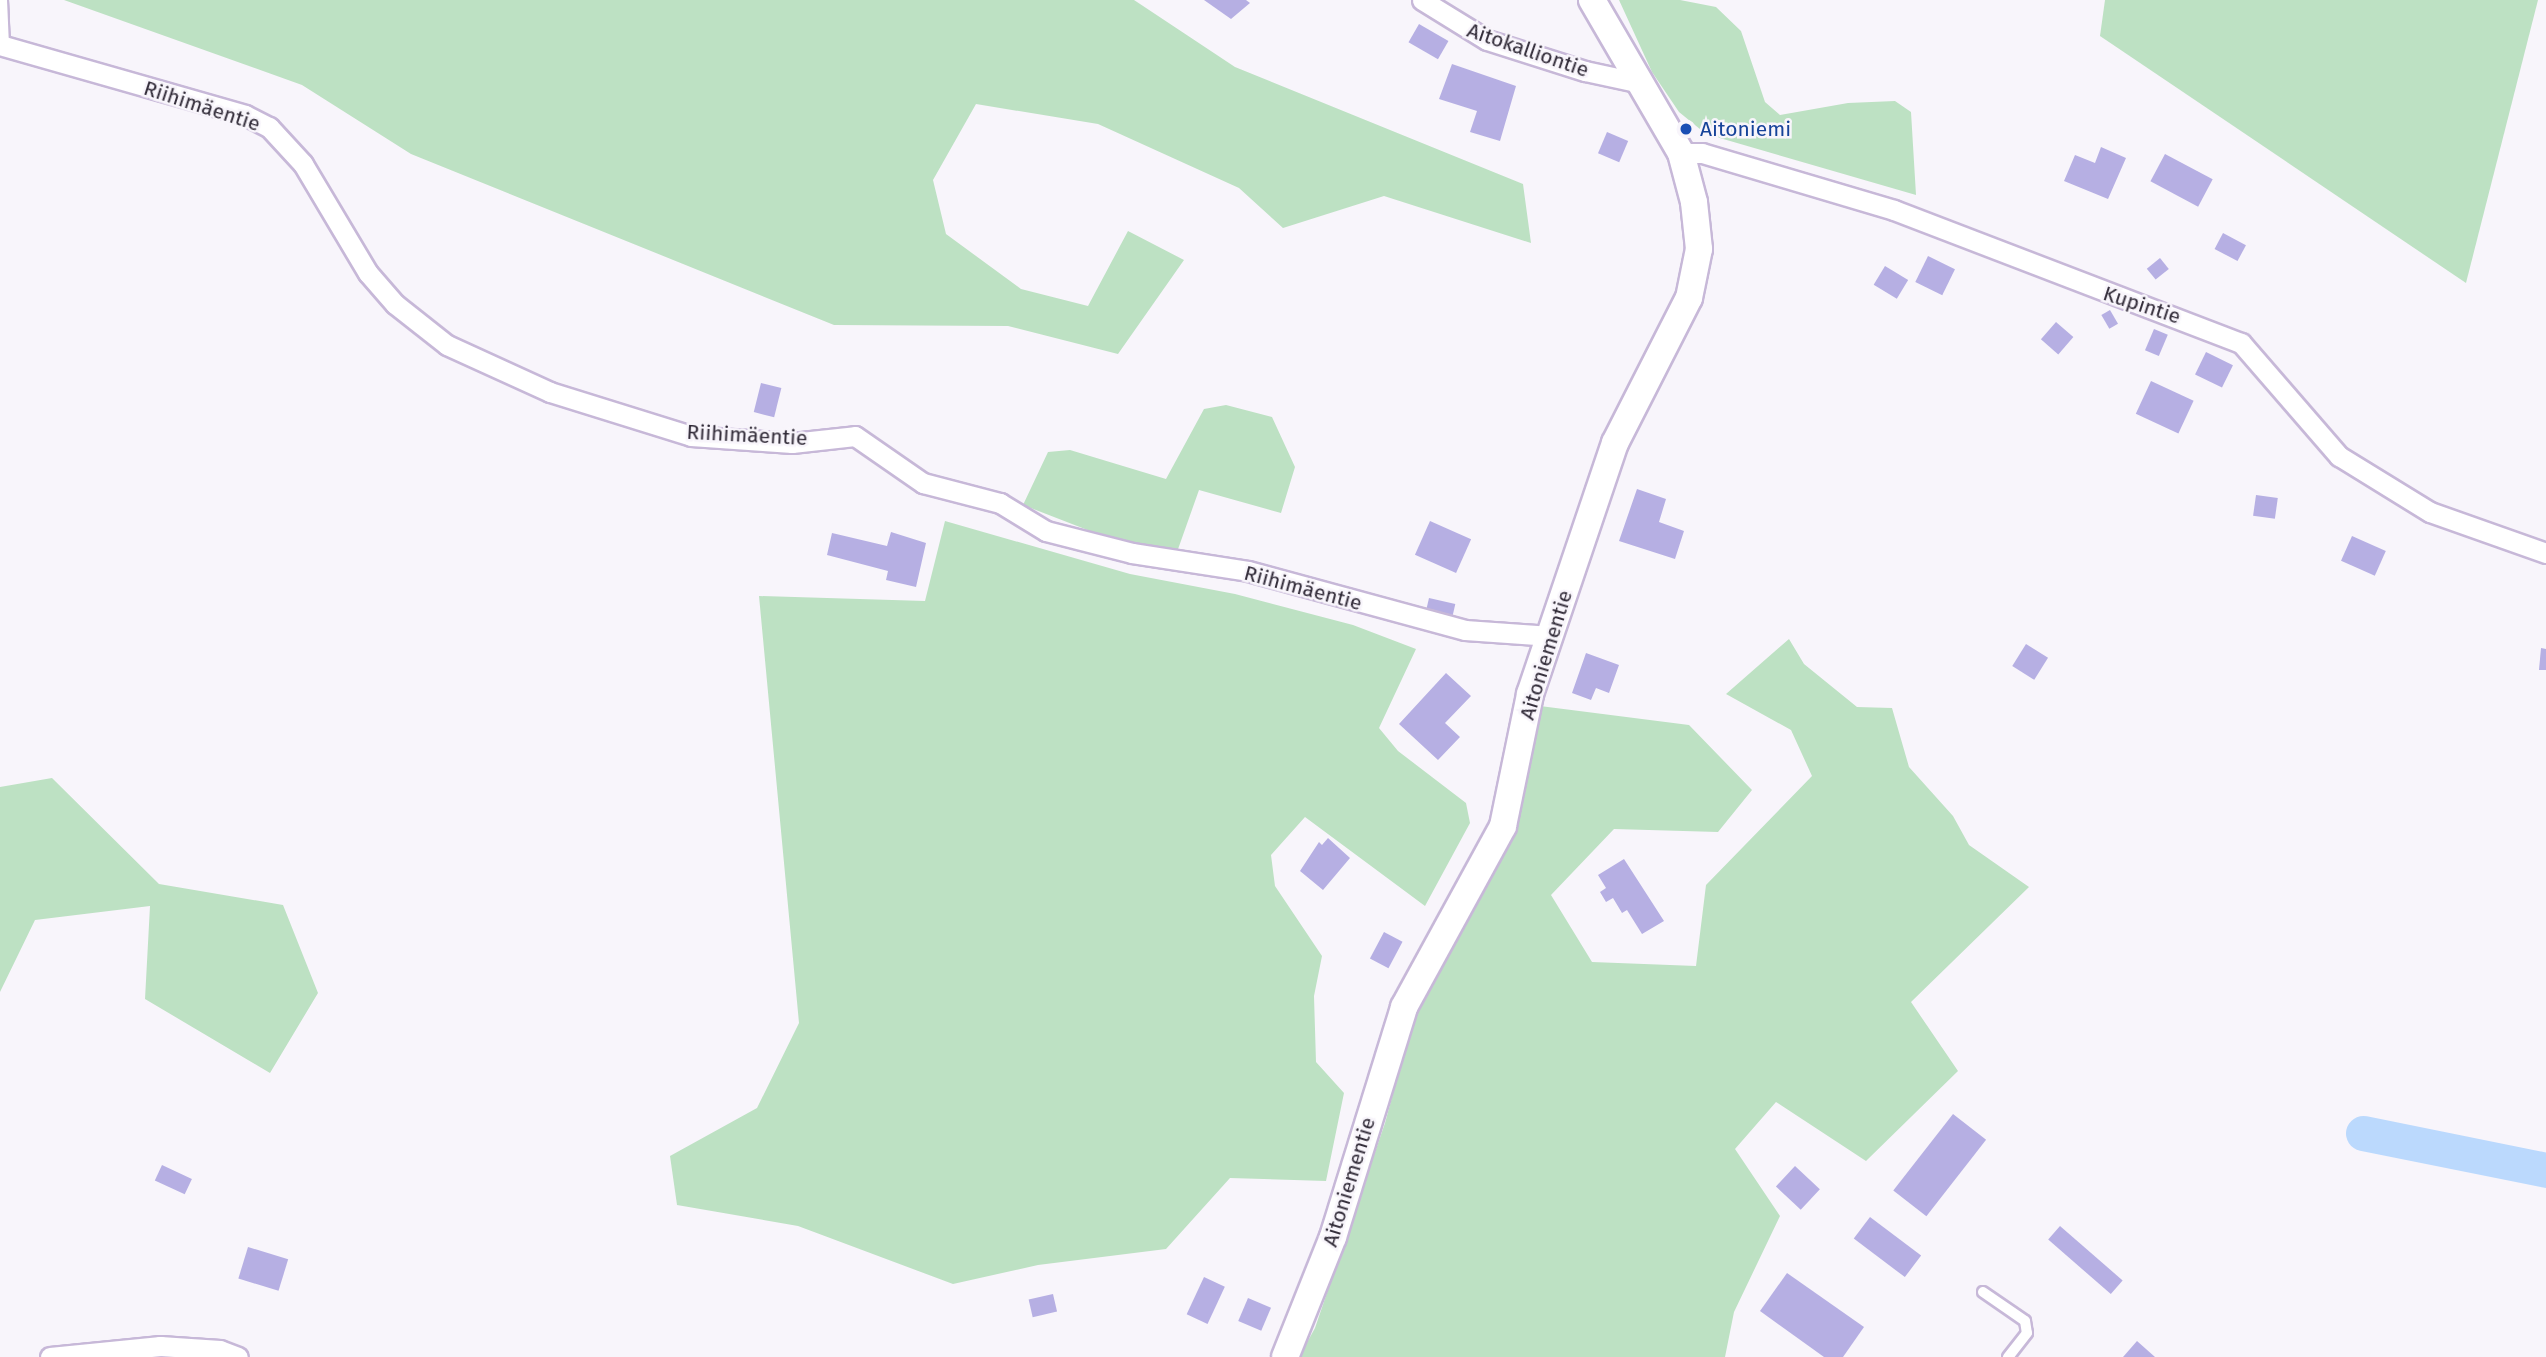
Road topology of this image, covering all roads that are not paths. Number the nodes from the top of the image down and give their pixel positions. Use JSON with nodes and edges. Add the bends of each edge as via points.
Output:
{"nodes":[{"id":1,"x":2,"y":0,"type":"edge"},
{"id":2,"x":1422,"y":0,"type":"edge"},
{"id":3,"x":1592,"y":0,"type":"edge"},
{"id":4,"x":2,"y":46,"type":"edge"},
{"id":5,"x":1641,"y":83,"type":"junction"},
{"id":6,"x":1681,"y":153,"type":"junction"},
{"id":7,"x":2546,"y":553,"type":"edge"},
{"id":8,"x":1551,"y":635,"type":"junction"},
{"id":9,"x":1983,"y":1292,"type":"dead end"},
{"id":10,"x":50,"y":1357,"type":"edge"},
{"id":11,"x":238,"y":1357,"type":"edge"},
{"id":12,"x":1285,"y":1357,"type":"edge"},
{"id":13,"x":2008,"y":1357,"type":"edge"}],
"edges":[{"from":1,"to":4,"type":"lane"},
{"from":2,"to":5,"type":"street","name":"Aitokalliontie","via":[[1487,40],[1585,71]]},
{"from":3,"to":5,"type":"street","name":"Aitoniementie"},
{"from":4,"to":8,"type":"street","name":"Riihimäentie","via":[[246,115],[269,127],[303,163],[368,273],[394,304],[447,345],[550,392],[691,436],[792,443],[855,436],[923,483],[1000,503],[1046,531],[1132,553],[1248,571],[1465,630]]},
{"from":5,"to":6,"type":"street","name":"Aitoniementie"},
{"from":6,"to":7,"type":"street","name":"Kupintie","via":[[1702,153],[1894,210],[2241,343],[2339,456],[2430,512]]},
{"from":6,"to":8,"type":"street","name":"Aitoniementie","via":[[1694,202],[1699,250],[1689,298],[1615,443]]},
{"from":8,"to":12,"type":"street","name":"Aitoniementie","via":[[1530,694],[1503,826],[1404,1007],[1333,1237]]},
{"from":9,"to":13,"type":"lane","via":[[2025,1321],[2027,1333]]},
{"from":10,"to":11,"type":"street","via":[[160,1346],[220,1350]]}]}
